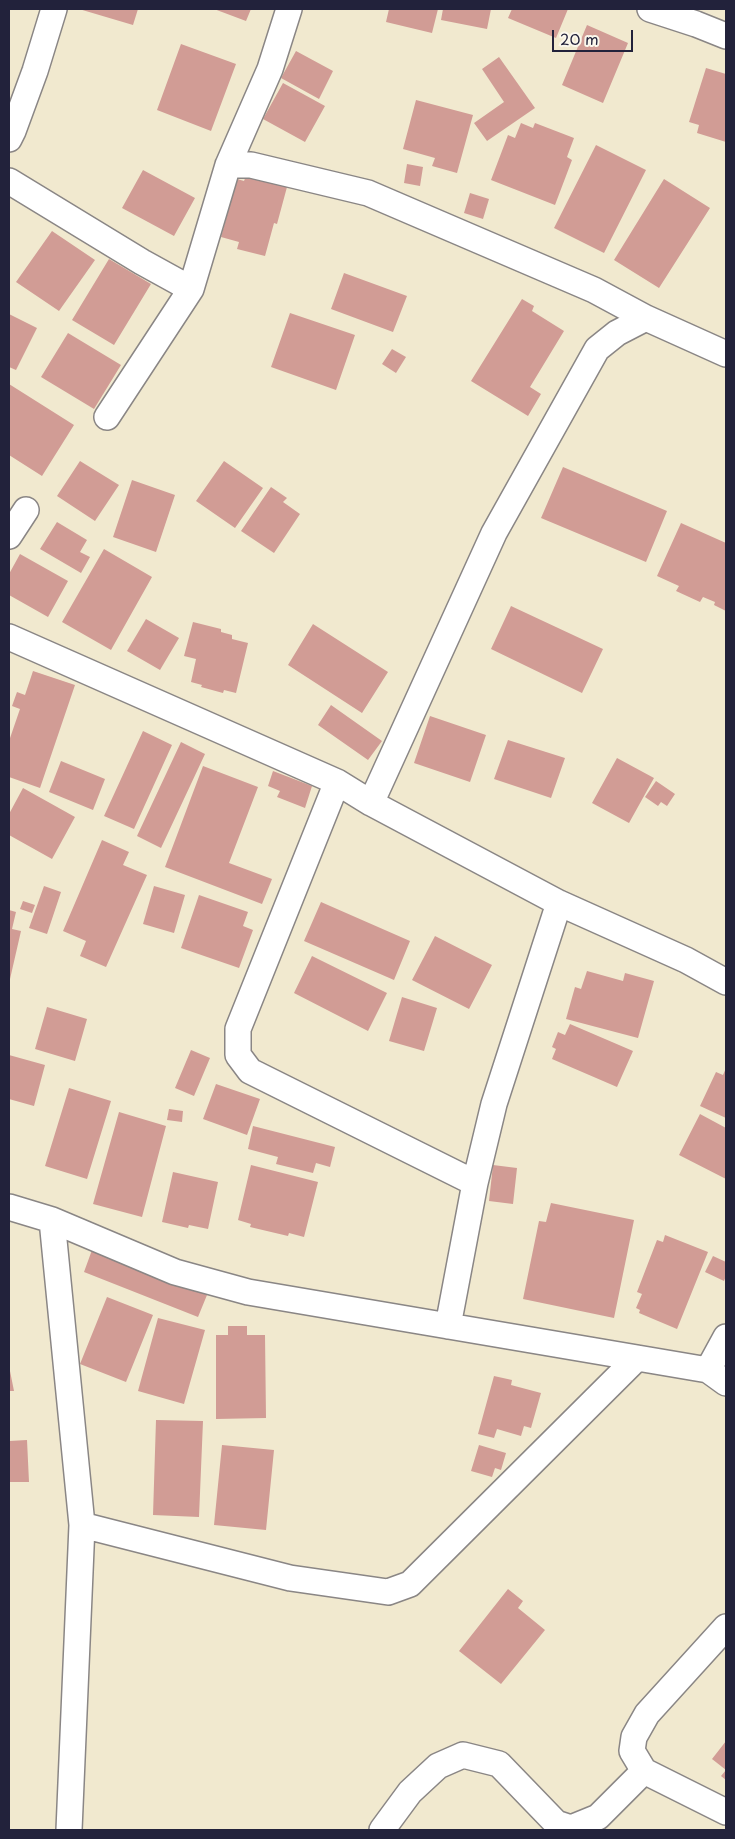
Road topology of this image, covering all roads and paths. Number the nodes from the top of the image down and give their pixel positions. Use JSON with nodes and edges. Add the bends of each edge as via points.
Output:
{"nodes":[{"id":1,"x":54,"y":9,"type":"edge"},
{"id":2,"x":289,"y":9,"type":"edge"},
{"id":3,"x":650,"y":9,"type":"edge"},
{"id":4,"x":726,"y":36,"type":"edge"},
{"id":5,"x":9,"y":139,"type":"edge"},
{"id":6,"x":228,"y":165,"type":"junction"},
{"id":7,"x":9,"y":181,"type":"edge"},
{"id":8,"x":190,"y":288,"type":"junction"},
{"id":9,"x":646,"y":318,"type":"junction"},
{"id":10,"x":726,"y":354,"type":"edge"},
{"id":11,"x":107,"y":417,"type":"dead end"},
{"id":12,"x":26,"y":510,"type":"dead end"},
{"id":13,"x":9,"y":536,"type":"edge"},
{"id":14,"x":9,"y":637,"type":"edge"},
{"id":15,"x":338,"y":782,"type":"junction"},
{"id":16,"x":371,"y":803,"type":"junction"},
{"id":17,"x":558,"y":903,"type":"junction"},
{"id":18,"x":726,"y":982,"type":"edge"},
{"id":19,"x":475,"y":1183,"type":"junction"},
{"id":20,"x":9,"y":1207,"type":"edge"},
{"id":21,"x":52,"y":1220,"type":"junction"},
{"id":22,"x":448,"y":1326,"type":"junction"},
{"id":23,"x":726,"y":1337,"type":"edge"},
{"id":24,"x":638,"y":1358,"type":"junction"},
{"id":25,"x":717,"y":1377,"type":"edge"},
{"id":26,"x":82,"y":1525,"type":"junction"},
{"id":27,"x":726,"y":1627,"type":"edge"},
{"id":28,"x":644,"y":1771,"type":"junction"},
{"id":29,"x":726,"y":1812,"type":"edge"},
{"id":30,"x":69,"y":1830,"type":"edge"},
{"id":31,"x":382,"y":1830,"type":"edge"}],
"edges":[{"from":1,"to":5,"type":"street"},
{"from":2,"to":6,"type":"street","via":[[270,69]]},
{"from":3,"to":4,"type":"street"},
{"from":6,"to":8,"type":"street"},
{"from":6,"to":9,"type":"street","via":[[250,165],[368,193],[594,290]]},
{"from":7,"to":8,"type":"street"},
{"from":8,"to":11,"type":"street"},
{"from":9,"to":10,"type":"street"},
{"from":9,"to":16,"type":"street","via":[[617,333],[597,349],[494,532]]},
{"from":12,"to":13,"type":"street"},
{"from":14,"to":15,"type":"street"},
{"from":15,"to":16,"type":"street"},
{"from":15,"to":19,"type":"street","via":[[238,1029],[238,1055],[250,1071]]},
{"from":16,"to":17,"type":"street"},
{"from":17,"to":18,"type":"street","via":[[670,952]]},
{"from":17,"to":19,"type":"street","via":[[494,1104]]},
{"from":19,"to":22,"type":"street"},
{"from":20,"to":21,"type":"street"},
{"from":21,"to":22,"type":"street","via":[[175,1272],[248,1292]]},
{"from":21,"to":26,"type":"street"},
{"from":22,"to":24,"type":"street"},
{"from":23,"to":25,"type":"street"},
{"from":24,"to":25,"type":"street"},
{"from":24,"to":26,"type":"street","via":[[410,1584],[388,1592],[290,1578]]},
{"from":26,"to":30,"type":"street"},
{"from":27,"to":28,"type":"street","via":[[647,1714],[634,1737],[632,1752]]},
{"from":28,"to":29,"type":"street"},
{"from":28,"to":31,"type":"street","via":[[598,1817],[571,1828],[556,1823],[499,1764],[463,1755],[438,1766],[410,1792]]}]}
